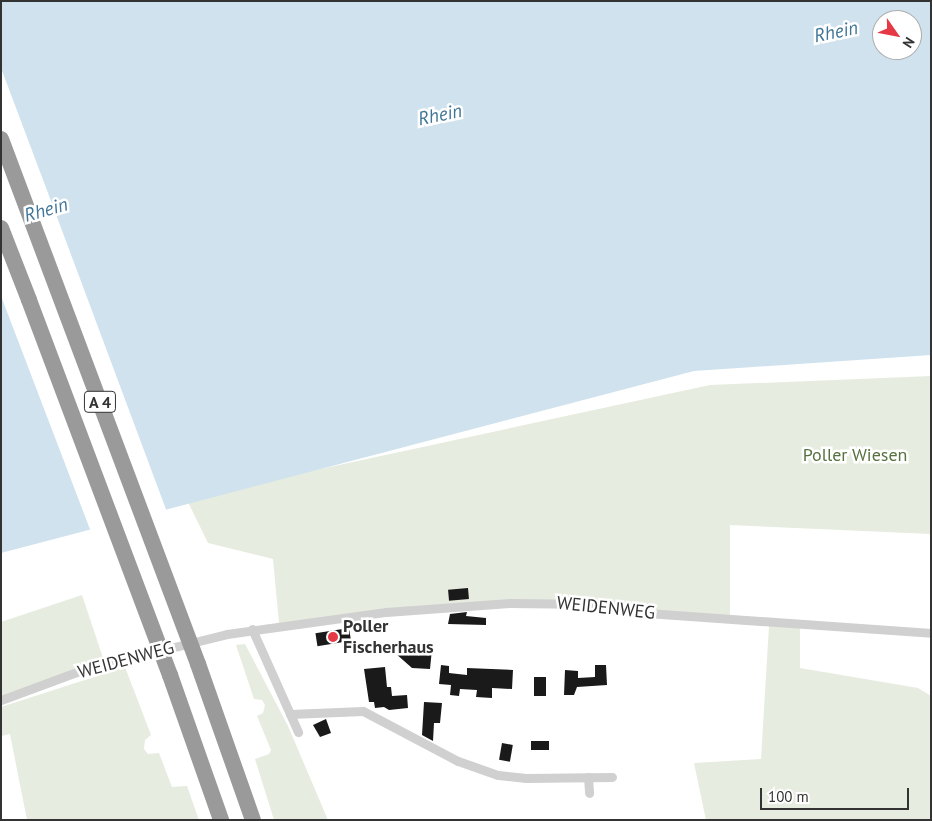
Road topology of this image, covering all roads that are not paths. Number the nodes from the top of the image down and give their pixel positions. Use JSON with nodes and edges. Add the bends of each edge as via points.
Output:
{"nodes":[{"id":1,"x":1,"y":140,"type":"edge"},
{"id":2,"x":1,"y":228,"type":"edge"},
{"id":3,"x":252,"y":630,"type":"junction"},
{"id":4,"x":931,"y":633,"type":"edge"},
{"id":5,"x":1,"y":700,"type":"edge"},
{"id":6,"x":290,"y":714,"type":"junction"},
{"id":7,"x":298,"y":732,"type":"dead end"},
{"id":8,"x":588,"y":776,"type":"junction"},
{"id":9,"x":612,"y":777,"type":"dead end"},
{"id":10,"x":589,"y":793,"type":"dead end"},
{"id":11,"x":221,"y":820,"type":"edge"},
{"id":12,"x":253,"y":820,"type":"edge"}],
"edges":[{"from":1,"to":12,"type":"highway","number":"A 4","bridge":true,"via":[[198,664]]},
{"from":2,"to":11,"type":"highway","number":"A 4","bridge":true,"via":[[170,675]]},
{"from":3,"to":4,"type":"street","name":"WEIDENWEG","via":[[386,612],[546,602],[592,604],[647,613]]},
{"from":3,"to":5,"type":"street","name":"WEIDENWEG","via":[[85,669]]},
{"from":3,"to":6,"type":"street"},
{"from":6,"to":7,"type":"street"},
{"from":6,"to":8,"type":"street","via":[[363,711],[450,757],[482,770],[526,778]]},
{"from":8,"to":9,"type":"street"},
{"from":8,"to":10,"type":"street"}]}
